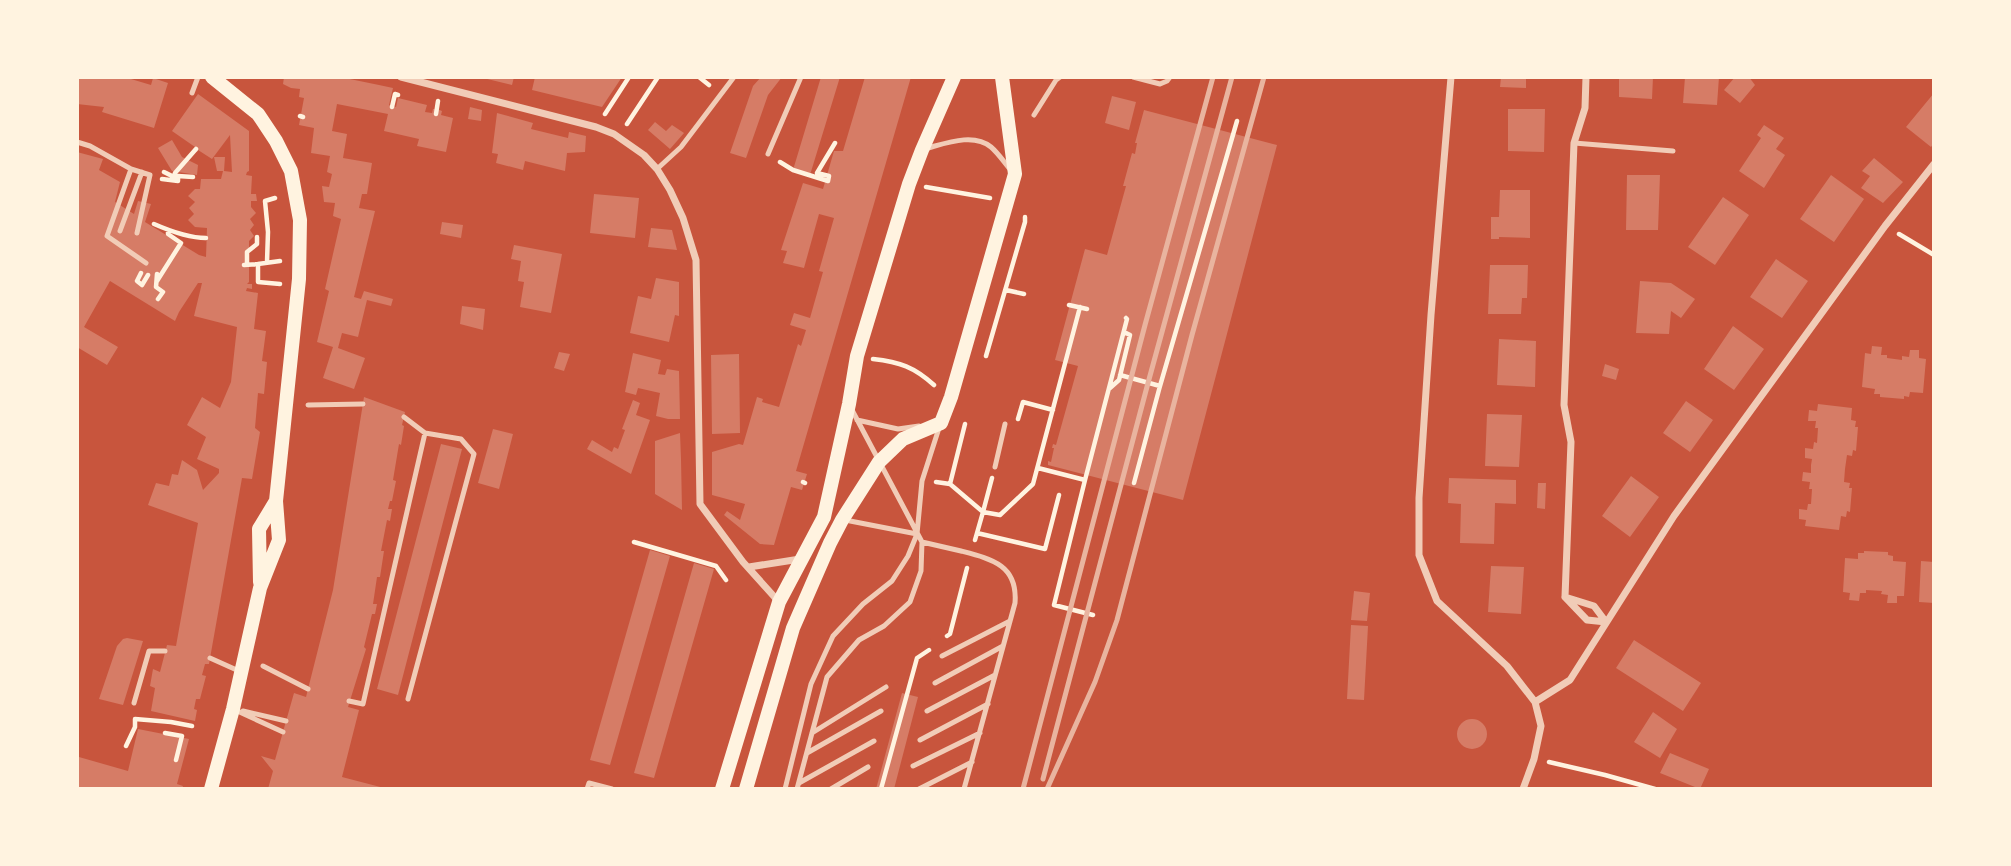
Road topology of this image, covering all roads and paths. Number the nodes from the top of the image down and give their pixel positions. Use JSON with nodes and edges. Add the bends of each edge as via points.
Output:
{"nodes":[{"id":1,"x":198,"y":77,"type":"edge"},
{"id":2,"x":212,"y":77,"type":"edge"},
{"id":3,"x":401,"y":77,"type":"edge"},
{"id":4,"x":629,"y":77,"type":"edge"},
{"id":5,"x":658,"y":77,"type":"edge"},
{"id":6,"x":734,"y":77,"type":"edge"},
{"id":7,"x":801,"y":77,"type":"edge"},
{"id":8,"x":954,"y":77,"type":"edge"},
{"id":9,"x":1002,"y":77,"type":"edge"},
{"id":10,"x":1060,"y":77,"type":"edge"},
{"id":11,"x":1133,"y":77,"type":"edge"},
{"id":12,"x":1170,"y":77,"type":"edge"},
{"id":13,"x":1451,"y":77,"type":"edge"},
{"id":14,"x":1587,"y":77,"type":"edge"},
{"id":15,"x":418,"y":79,"type":"edge"},
{"id":16,"x":192,"y":93,"type":"dead end"},
{"id":17,"x":399,"y":95,"type":"dead end"},
{"id":18,"x":438,"y":105,"type":"dead end"},
{"id":19,"x":392,"y":107,"type":"dead end"},
{"id":20,"x":436,"y":114,"type":"dead end"},
{"id":21,"x":1034,"y":115,"type":"dead end"},
{"id":22,"x":1237,"y":121,"type":"dead end"},
{"id":23,"x":596,"y":127,"type":"junction"},
{"id":24,"x":619,"y":137,"type":"junction"},
{"id":25,"x":77,"y":142,"type":"edge"},
{"id":26,"x":835,"y":143,"type":"dead end"},
{"id":27,"x":1574,"y":143,"type":"junction"},
{"id":28,"x":196,"y":150,"type":"dead end"},
{"id":29,"x":922,"y":150,"type":"junction"},
{"id":30,"x":1673,"y":151,"type":"dead end"},
{"id":31,"x":768,"y":154,"type":"dead end"},
{"id":32,"x":1934,"y":164,"type":"edge"},
{"id":33,"x":131,"y":169,"type":"junction"},
{"id":34,"x":657,"y":169,"type":"junction"},
{"id":35,"x":793,"y":170,"type":"dead end"},
{"id":36,"x":142,"y":172,"type":"junction"},
{"id":37,"x":167,"y":173,"type":"dead end"},
{"id":38,"x":1015,"y":174,"type":"junction"},
{"id":39,"x":193,"y":177,"type":"dead end"},
{"id":40,"x":169,"y":180,"type":"dead end"},
{"id":41,"x":909,"y":184,"type":"junction"},
{"id":42,"x":1010,"y":192,"type":"junction"},
{"id":43,"x":275,"y":198,"type":"dead end"},
{"id":44,"x":151,"y":219,"type":"dead end"},
{"id":45,"x":1885,"y":226,"type":"junction"},
{"id":46,"x":120,"y":231,"type":"dead end"},
{"id":47,"x":168,"y":232,"type":"junction"},
{"id":48,"x":137,"y":233,"type":"dead end"},
{"id":49,"x":257,"y":237,"type":"dead end"},
{"id":50,"x":206,"y":238,"type":"dead end"},
{"id":51,"x":1934,"y":255,"type":"edge"},
{"id":52,"x":280,"y":261,"type":"dead end"},
{"id":53,"x":267,"y":262,"type":"junction"},
{"id":54,"x":146,"y":263,"type":"dead end"},
{"id":55,"x":258,"y":264,"type":"junction"},
{"id":56,"x":157,"y":269,"type":"dead end"},
{"id":57,"x":156,"y":282,"type":"junction"},
{"id":58,"x":280,"y":285,"type":"dead end"},
{"id":59,"x":1006,"y":290,"type":"dead end"},
{"id":60,"x":1024,"y":294,"type":"dead end"},
{"id":61,"x":159,"y":297,"type":"dead end"},
{"id":62,"x":1069,"y":305,"type":"dead end"},
{"id":63,"x":1080,"y":307,"type":"junction"},
{"id":64,"x":1087,"y":309,"type":"dead end"},
{"id":65,"x":1126,"y":318,"type":"dead end"},
{"id":66,"x":1124,"y":332,"type":"junction"},
{"id":67,"x":857,"y":356,"type":"junction"},
{"id":68,"x":1120,"y":375,"type":"junction"},
{"id":69,"x":1160,"y":386,"type":"junction"},
{"id":70,"x":1109,"y":388,"type":"junction"},
{"id":71,"x":951,"y":397,"type":"junction"},
{"id":72,"x":363,"y":404,"type":"dead end"},
{"id":73,"x":849,"y":404,"type":"junction"},
{"id":74,"x":1031,"y":404,"type":"dead end"},
{"id":75,"x":308,"y":405,"type":"dead end"},
{"id":76,"x":1054,"y":410,"type":"junction"},
{"id":77,"x":404,"y":417,"type":"dead end"},
{"id":78,"x":857,"y":420,"type":"junction"},
{"id":79,"x":941,"y":423,"type":"junction"},
{"id":80,"x":965,"y":424,"type":"dead end"},
{"id":81,"x":1005,"y":424,"type":"dead end"},
{"id":82,"x":425,"y":433,"type":"junction"},
{"id":83,"x":879,"y":462,"type":"junction"},
{"id":84,"x":995,"y":467,"type":"joint"},
{"id":85,"x":1038,"y":468,"type":"junction"},
{"id":86,"x":1085,"y":480,"type":"junction"},
{"id":87,"x":932,"y":482,"type":"dead end"},
{"id":88,"x":1134,"y":483,"type":"dead end"},
{"id":89,"x":950,"y":484,"type":"junction"},
{"id":90,"x":1059,"y":495,"type":"dead end"},
{"id":91,"x":983,"y":512,"type":"junction"},
{"id":92,"x":842,"y":520,"type":"junction"},
{"id":93,"x":977,"y":533,"type":"junction"},
{"id":94,"x":917,"y":534,"type":"junction"},
{"id":95,"x":975,"y":540,"type":"dead end"},
{"id":96,"x":634,"y":542,"type":"dead end"},
{"id":97,"x":922,"y":542,"type":"junction"},
{"id":98,"x":801,"y":559,"type":"junction"},
{"id":99,"x":749,"y":567,"type":"junction"},
{"id":100,"x":726,"y":580,"type":"dead end"},
{"id":101,"x":1565,"y":597,"type":"junction"},
{"id":102,"x":779,"y":602,"type":"junction"},
{"id":103,"x":1093,"y":615,"type":"dead end"},
{"id":104,"x":1010,"y":621,"type":"junction"},
{"id":105,"x":1605,"y":622,"type":"junction"},
{"id":106,"x":1003,"y":646,"type":"junction"},
{"id":107,"x":165,"y":651,"type":"dead end"},
{"id":108,"x":942,"y":656,"type":"dead end"},
{"id":109,"x":210,"y":658,"type":"dead end"},
{"id":110,"x":263,"y":666,"type":"dead end"},
{"id":111,"x":242,"y":673,"type":"junction"},
{"id":112,"x":995,"y":675,"type":"junction"},
{"id":113,"x":935,"y":683,"type":"dead end"},
{"id":114,"x":886,"y":687,"type":"dead end"},
{"id":115,"x":308,"y":689,"type":"dead end"},
{"id":116,"x":408,"y":699,"type":"dead end"},
{"id":117,"x":349,"y":701,"type":"dead end"},
{"id":118,"x":1535,"y":702,"type":"junction"},
{"id":119,"x":134,"y":704,"type":"dead end"},
{"id":120,"x":988,"y":704,"type":"junction"},
{"id":121,"x":233,"y":709,"type":"junction"},
{"id":122,"x":927,"y":711,"type":"dead end"},
{"id":123,"x":881,"y":712,"type":"dead end"},
{"id":124,"x":286,"y":721,"type":"dead end"},
{"id":125,"x":192,"y":726,"type":"dead end"},
{"id":126,"x":283,"y":732,"type":"dead end"},
{"id":127,"x":165,"y":733,"type":"dead end"},
{"id":128,"x":812,"y":733,"type":"junction"},
{"id":129,"x":979,"y":733,"type":"junction"},
{"id":130,"x":920,"y":740,"type":"dead end"},
{"id":131,"x":874,"y":741,"type":"dead end"},
{"id":132,"x":126,"y":746,"type":"dead end"},
{"id":133,"x":806,"y":754,"type":"junction"},
{"id":134,"x":1534,"y":759,"type":"junction"},
{"id":135,"x":176,"y":760,"type":"dead end"},
{"id":136,"x":972,"y":762,"type":"junction"},
{"id":137,"x":913,"y":766,"type":"dead end"},
{"id":138,"x":868,"y":767,"type":"dead end"},
{"id":139,"x":798,"y":786,"type":"edge"},
{"id":140,"x":211,"y":789,"type":"edge"},
{"id":141,"x":587,"y":789,"type":"edge"},
{"id":142,"x":612,"y":789,"type":"edge"},
{"id":143,"x":722,"y":789,"type":"edge"},
{"id":144,"x":746,"y":789,"type":"edge"},
{"id":145,"x":785,"y":789,"type":"edge"},
{"id":146,"x":831,"y":789,"type":"edge"},
{"id":147,"x":919,"y":789,"type":"edge"},
{"id":148,"x":964,"y":789,"type":"edge"},
{"id":149,"x":1523,"y":789,"type":"edge"},
{"id":150,"x":1655,"y":789,"type":"edge"}],
"edges":[{"from":1,"to":16,"type":"lane"},
{"from":2,"to":111,"type":"main road","via":[[258,114],[276,141],[291,171],[300,220],[299,279],[276,501],[259,529],[260,588]]},
{"from":3,"to":15,"type":"street"},
{"from":4,"to":23,"type":"path"},
{"from":5,"to":24,"type":"path"},
{"from":6,"to":34,"type":"lane","via":[[681,147]]},
{"from":7,"to":31,"type":"lane"},
{"from":8,"to":29,"type":"main road"},
{"from":9,"to":38,"type":"main road"},
{"from":10,"to":21,"type":"lane"},
{"from":11,"to":12,"type":"lane","via":[[1160,84]]},
{"from":13,"to":118,"type":"street","via":[[1419,498],[1419,555],[1437,601],[1507,666]]},
{"from":14,"to":27,"type":"street","via":[[1585,108]]},
{"from":15,"to":23,"type":"street"},
{"from":17,"to":19,"type":"path","via":[[394,94]]},
{"from":18,"to":20,"type":"path"},
{"from":22,"to":69,"type":"path"},
{"from":23,"to":24,"type":"street"},
{"from":24,"to":34,"type":"street"},
{"from":25,"to":33,"type":"lane"},
{"from":26,"to":35,"type":"path","via":[[817,173],[829,176],[828,181]]},
{"from":27,"to":30,"type":"lane"},
{"from":27,"to":101,"type":"street","via":[[1564,405],[1571,442]]},
{"from":28,"to":37,"type":"path","via":[[174,177]]},
{"from":29,"to":38,"type":"lane","via":[[974,140],[989,145]]},
{"from":29,"to":41,"type":"main road"},
{"from":32,"to":45,"type":"street"},
{"from":33,"to":36,"type":"lane"},
{"from":33,"to":54,"type":"lane","via":[[107,236]]},
{"from":34,"to":99,"type":"street","via":[[683,218],[696,260],[700,504]]},
{"from":36,"to":46,"type":"lane"},
{"from":36,"to":48,"type":"lane","via":[[150,175]]},
{"from":38,"to":42,"type":"main road"},
{"from":39,"to":40,"type":"path"},
{"from":41,"to":42,"type":"path","via":[[989,198],[998,191]]},
{"from":41,"to":67,"type":"main road"},
{"from":42,"to":71,"type":"main road"},
{"from":43,"to":53,"type":"path","via":[[265,201]]},
{"from":44,"to":47,"type":"path"},
{"from":45,"to":51,"type":"path"},
{"from":45,"to":105,"type":"street","via":[[1674,516]]},
{"from":47,"to":50,"type":"path"},
{"from":47,"to":57,"type":"path","via":[[181,244]]},
{"from":49,"to":55,"type":"path","via":[[257,244],[247,252],[246,265]]},
{"from":52,"to":53,"type":"path"},
{"from":53,"to":55,"type":"path"},
{"from":55,"to":58,"type":"path","via":[[258,282]]},
{"from":56,"to":57,"type":"path"},
{"from":57,"to":61,"type":"path","via":[[163,292]]},
{"from":59,"to":60,"type":"path"},
{"from":62,"to":63,"type":"path"},
{"from":63,"to":64,"type":"path"},
{"from":63,"to":76,"type":"path"},
{"from":65,"to":66,"type":"path"},
{"from":66,"to":68,"type":"path","via":[[1130,335]]},
{"from":66,"to":70,"type":"path"},
{"from":67,"to":71,"type":"path","via":[[900,363]]},
{"from":67,"to":73,"type":"main road"},
{"from":68,"to":69,"type":"path"},
{"from":68,"to":70,"type":"path"},
{"from":69,"to":88,"type":"path"},
{"from":70,"to":86,"type":"path"},
{"from":71,"to":79,"type":"main road"},
{"from":72,"to":75,"type":"lane"},
{"from":73,"to":78,"type":"lane"},
{"from":73,"to":98,"type":"main road","via":[[824,517]]},
{"from":74,"to":76,"type":"path"},
{"from":76,"to":85,"type":"path"},
{"from":77,"to":82,"type":"lane"},
{"from":78,"to":79,"type":"lane","via":[[898,429]]},
{"from":78,"to":83,"type":"lane"},
{"from":79,"to":83,"type":"main road","via":[[903,439]]},
{"from":79,"to":94,"type":"lane","via":[[922,481]]},
{"from":80,"to":89,"type":"path"},
{"from":81,"to":84,"type":"lane"},
{"from":82,"to":116,"type":"lane","via":[[461,439],[474,454]]},
{"from":82,"to":117,"type":"lane","via":[[363,704]]},
{"from":83,"to":92,"type":"main road"},
{"from":83,"to":94,"type":"lane"},
{"from":84,"to":91,"type":"path"},
{"from":85,"to":86,"type":"path"},
{"from":85,"to":91,"type":"path","via":[[1033,484],[1000,515]]},
{"from":86,"to":103,"type":"path","via":[[1054,605]]},
{"from":87,"to":89,"type":"path"},
{"from":89,"to":91,"type":"path"},
{"from":90,"to":93,"type":"path","via":[[1045,549]]},
{"from":91,"to":93,"type":"path"},
{"from":92,"to":94,"type":"lane"},
{"from":92,"to":144,"type":"main road","via":[[793,628]]},
{"from":93,"to":95,"type":"path"},
{"from":94,"to":97,"type":"lane"},
{"from":94,"to":145,"type":"lane","via":[[892,581],[833,636],[811,684]]},
{"from":96,"to":100,"type":"path","via":[[716,566]]},
{"from":97,"to":104,"type":"lane","via":[[981,556],[1005,568],[1016,590]]},
{"from":97,"to":128,"type":"lane","via":[[921,571],[910,602],[884,626],[859,640],[827,677]]},
{"from":98,"to":99,"type":"street"},
{"from":98,"to":102,"type":"main road"},
{"from":99,"to":102,"type":"street"},
{"from":101,"to":105,"type":"street","via":[[1594,606]]},
{"from":101,"to":105,"type":"street","via":[[1587,620]]},
{"from":102,"to":143,"type":"main road"},
{"from":104,"to":106,"type":"lane"},
{"from":104,"to":108,"type":"lane"},
{"from":105,"to":118,"type":"street","via":[[1570,680]]},
{"from":106,"to":112,"type":"lane"},
{"from":106,"to":113,"type":"lane"},
{"from":107,"to":119,"type":"lane","via":[[149,651]]},
{"from":109,"to":111,"type":"lane"},
{"from":110,"to":115,"type":"lane"},
{"from":111,"to":121,"type":"main road"},
{"from":112,"to":120,"type":"lane"},
{"from":112,"to":122,"type":"lane"},
{"from":114,"to":128,"type":"lane"},
{"from":118,"to":134,"type":"street","via":[[1541,726]]},
{"from":120,"to":129,"type":"lane"},
{"from":120,"to":130,"type":"lane"},
{"from":121,"to":124,"type":"lane"},
{"from":121,"to":126,"type":"lane"},
{"from":121,"to":140,"type":"main road"},
{"from":123,"to":133,"type":"lane"},
{"from":125,"to":132,"type":"path","via":[[137,720]]},
{"from":127,"to":135,"type":"path","via":[[180,737]]},
{"from":128,"to":133,"type":"lane"},
{"from":129,"to":136,"type":"lane"},
{"from":129,"to":137,"type":"lane"},
{"from":131,"to":139,"type":"lane"},
{"from":133,"to":139,"type":"lane"},
{"from":134,"to":149,"type":"street"},
{"from":134,"to":150,"type":"path"},
{"from":136,"to":147,"type":"lane"},
{"from":136,"to":148,"type":"lane"},
{"from":138,"to":146,"type":"lane"},
{"from":141,"to":142,"type":"lane","via":[[589,783]]}]}
